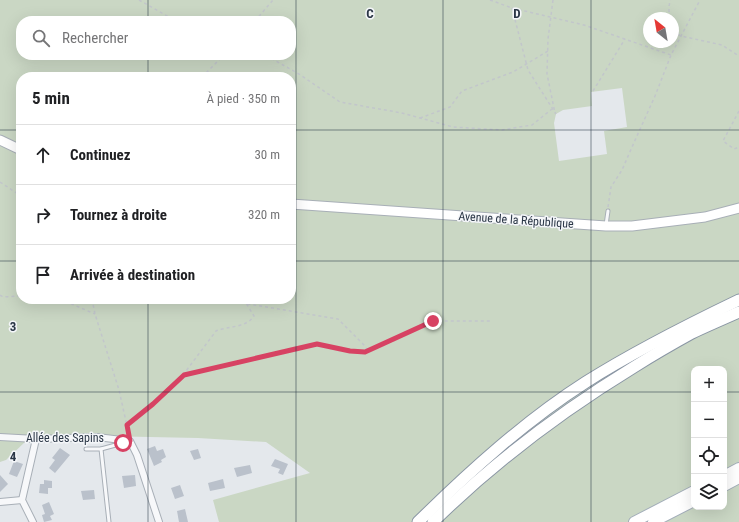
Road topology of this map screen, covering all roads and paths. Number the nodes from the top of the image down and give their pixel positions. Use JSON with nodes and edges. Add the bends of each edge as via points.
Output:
{"nodes":[{"id":1,"x":139,"y":0,"type":"edge"},
{"id":2,"x":274,"y":0,"type":"edge"},
{"id":3,"x":490,"y":0,"type":"edge"},
{"id":4,"x":552,"y":0,"type":"edge"},
{"id":5,"x":670,"y":0,"type":"edge"},
{"id":6,"x":700,"y":0,"type":"edge"},
{"id":7,"x":512,"y":8,"type":"junction"},
{"id":8,"x":668,"y":12,"type":"edge"},
{"id":9,"x":167,"y":16,"type":"edge"},
{"id":10,"x":260,"y":16,"type":"edge"},
{"id":11,"x":550,"y":17,"type":"junction"},
{"id":12,"x":681,"y":36,"type":"junction"},
{"id":13,"x":625,"y":39,"type":"junction"},
{"id":14,"x":548,"y":51,"type":"junction"},
{"id":15,"x":671,"y":55,"type":"junction"},
{"id":16,"x":739,"y":56,"type":"edge"},
{"id":17,"x":219,"y":60,"type":"edge"},
{"id":18,"x":274,"y":60,"type":"edge"},
{"id":19,"x":526,"y":64,"type":"junction"},
{"id":20,"x":207,"y":72,"type":"edge"},
{"id":21,"x":295,"y":72,"type":"edge"},
{"id":22,"x":296,"y":72,"type":"edge"},
{"id":23,"x":593,"y":91,"type":"dead end"},
{"id":24,"x":552,"y":109,"type":"junction"},
{"id":25,"x":739,"y":111,"type":"edge"},
{"id":26,"x":420,"y":118,"type":"junction"},
{"id":27,"x":0,"y":140,"type":"edge"},
{"id":28,"x":739,"y":147,"type":"edge"},
{"id":29,"x":16,"y":148,"type":"edge"},
{"id":30,"x":0,"y":182,"type":"edge"},
{"id":31,"x":16,"y":193,"type":"edge"},
{"id":32,"x":296,"y":204,"type":"edge"},
{"id":33,"x":739,"y":208,"type":"edge"},
{"id":34,"x":608,"y":211,"type":"joint"},
{"id":35,"x":606,"y":226,"type":"junction"},
{"id":36,"x":0,"y":295,"type":"edge"},
{"id":37,"x":16,"y":296,"type":"edge"},
{"id":38,"x":739,"y":300,"type":"edge"},
{"id":39,"x":72,"y":304,"type":"edge"},
{"id":40,"x":93,"y":304,"type":"edge"},
{"id":41,"x":247,"y":304,"type":"edge"},
{"id":42,"x":251,"y":304,"type":"edge"},
{"id":43,"x":739,"y":312,"type":"edge"},
{"id":44,"x":95,"y":314,"type":"junction"},
{"id":45,"x":490,"y":321,"type":"dead end"},
{"id":46,"x":367,"y":351,"type":"junction"},
{"id":47,"x":184,"y":375,"type":"junction"},
{"id":48,"x":127,"y":425,"type":"junction"},
{"id":49,"x":0,"y":437,"type":"edge"},
{"id":50,"x":36,"y":439,"type":"junction"},
{"id":51,"x":123,"y":440,"type":"junction"},
{"id":52,"x":130,"y":441,"type":"junction"},
{"id":53,"x":86,"y":449,"type":"dead end"},
{"id":54,"x":101,"y":449,"type":"junction"},
{"id":55,"x":739,"y":468,"type":"edge"},
{"id":56,"x":727,"y":474,"type":"edge"},
{"id":57,"x":739,"y":478,"type":"edge"},
{"id":58,"x":727,"y":484,"type":"edge"},
{"id":59,"x":691,"y":493,"type":"edge"},
{"id":60,"x":22,"y":500,"type":"junction"},
{"id":61,"x":0,"y":502,"type":"edge"},
{"id":62,"x":691,"y":503,"type":"edge"},
{"id":63,"x":33,"y":522,"type":"edge"},
{"id":64,"x":109,"y":522,"type":"edge"},
{"id":65,"x":159,"y":522,"type":"edge"},
{"id":66,"x":418,"y":522,"type":"edge"},
{"id":67,"x":433,"y":522,"type":"edge"},
{"id":68,"x":634,"y":522,"type":"edge"},
{"id":69,"x":653,"y":522,"type":"edge"}],
"edges":[{"from":1,"to":9,"type":"path"},
{"from":2,"to":10,"type":"path"},
{"from":3,"to":7,"type":"path"},
{"from":4,"to":11,"type":"path"},
{"from":5,"to":8,"type":"path"},
{"from":6,"to":12,"type":"path"},
{"from":7,"to":11,"type":"path"},
{"from":7,"to":19,"type":"path"},
{"from":11,"to":13,"type":"path"},
{"from":11,"to":14,"type":"path"},
{"from":12,"to":15,"type":"path"},
{"from":12,"to":16,"type":"path","via":[[722,45]]},
{"from":13,"to":15,"type":"path"},
{"from":13,"to":23,"type":"path"},
{"from":14,"to":19,"type":"path"},
{"from":14,"to":24,"type":"path","via":[[547,74],[556,114]]},
{"from":15,"to":34,"type":"path","via":[[622,170],[611,187]]},
{"from":17,"to":20,"type":"path"},
{"from":18,"to":21,"type":"path"},
{"from":19,"to":24,"type":"path"},
{"from":19,"to":26,"type":"path","via":[[513,72],[462,91],[450,107]]},
{"from":22,"to":26,"type":"path","via":[[340,102]]},
{"from":24,"to":26,"type":"path","via":[[532,125],[502,130],[453,127]]},
{"from":25,"to":28,"type":"path","via":[[723,141],[734,149]]},
{"from":27,"to":29,"type":"main road"},
{"from":30,"to":31,"type":"path"},
{"from":32,"to":35,"type":"main road","name":"Avenue de la République"},
{"from":33,"to":35,"type":"main road","name":"Avenue de la République","via":[[705,218],[632,226]]},
{"from":34,"to":35,"type":"lane"},
{"from":36,"to":37,"type":"path"},
{"from":38,"to":66,"type":"highway","via":[[680,328],[586,382],[542,413],[488,457]]},
{"from":39,"to":44,"type":"path"},
{"from":40,"to":44,"type":"path"},
{"from":41,"to":47,"type":"path","via":[[254,316],[250,321],[216,331]]},
{"from":42,"to":46,"type":"path","via":[[338,320],[366,346]]},
{"from":43,"to":67,"type":"highway","via":[[692,333],[593,392],[496,465]]},
{"from":44,"to":48,"type":"path","via":[[119,390]]},
{"from":45,"to":46,"type":"path","via":[[433,321]]},
{"from":46,"to":47,"type":"path","via":[[350,351],[317,344]]},
{"from":47,"to":48,"type":"path"},
{"from":48,"to":52,"type":"path"},
{"from":49,"to":50,"type":"street","name":"Allée des Sapins"},
{"from":50,"to":51,"type":"street","name":"Allée des Sapins","via":[[97,437]]},
{"from":50,"to":60,"type":"street"},
{"from":51,"to":52,"type":"street","name":"Allée des Sapins"},
{"from":51,"to":54,"type":"lane","via":[[123,443]]},
{"from":52,"to":65,"type":"street"},
{"from":53,"to":54,"type":"lane"},
{"from":54,"to":64,"type":"lane"},
{"from":55,"to":56,"type":"main road"},
{"from":57,"to":58,"type":"main road"},
{"from":59,"to":68,"type":"main road"},
{"from":60,"to":61,"type":"street"},
{"from":60,"to":63,"type":"street"},
{"from":62,"to":69,"type":"main road"}]}
